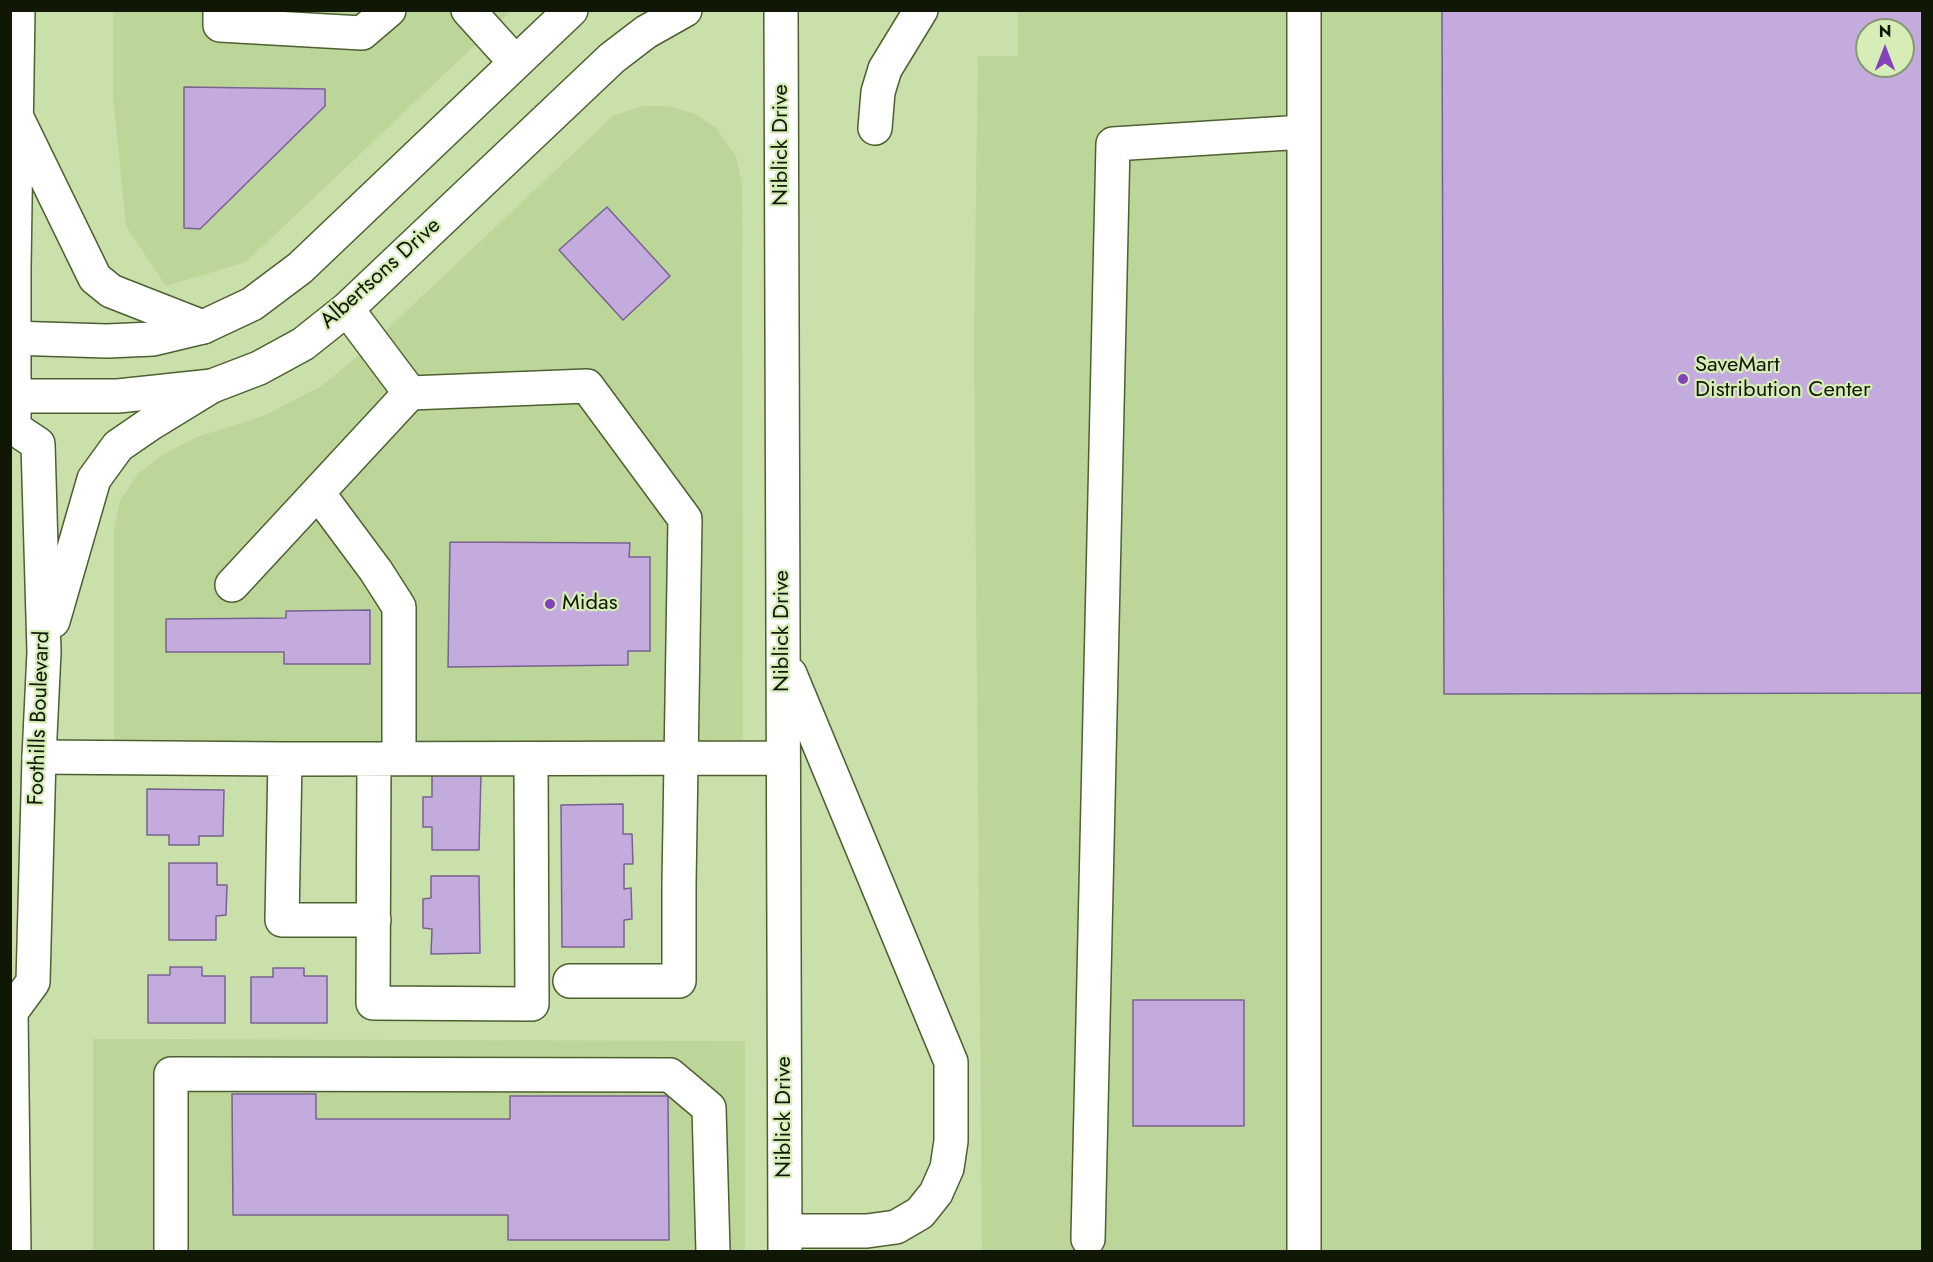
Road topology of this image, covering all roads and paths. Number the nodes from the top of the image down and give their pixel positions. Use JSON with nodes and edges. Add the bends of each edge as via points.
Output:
{"nodes":[{"id":1,"x":18,"y":10,"type":"edge"},
{"id":2,"x":220,"y":10,"type":"edge"},
{"id":3,"x":389,"y":10,"type":"edge"},
{"id":4,"x":468,"y":10,"type":"edge"},
{"id":5,"x":571,"y":10,"type":"edge"},
{"id":6,"x":685,"y":10,"type":"edge"},
{"id":7,"x":781,"y":10,"type":"edge"},
{"id":8,"x":921,"y":10,"type":"edge"},
{"id":9,"x":1304,"y":10,"type":"edge"},
{"id":10,"x":515,"y":62,"type":"junction"},
{"id":11,"x":16,"y":114,"type":"junction"},
{"id":12,"x":875,"y":128,"type":"dead end"},
{"id":13,"x":1304,"y":132,"type":"junction"},
{"id":14,"x":346,"y":309,"type":"junction"},
{"id":15,"x":203,"y":327,"type":"junction"},
{"id":16,"x":12,"y":338,"type":"edge"},
{"id":17,"x":212,"y":386,"type":"junction"},
{"id":18,"x":410,"y":393,"type":"junction"},
{"id":19,"x":12,"y":396,"type":"edge"},
{"id":20,"x":12,"y":429,"type":"edge"},
{"id":21,"x":318,"y":493,"type":"junction"},
{"id":22,"x":232,"y":585,"type":"dead end"},
{"id":23,"x":44,"y":652,"type":"junction"},
{"id":24,"x":783,"y":658,"type":"junction"},
{"id":25,"x":39,"y":757,"type":"junction"},
{"id":26,"x":680,"y":758,"type":"junction"},
{"id":27,"x":783,"y":758,"type":"junction"},
{"id":28,"x":285,"y":759,"type":"junction"},
{"id":29,"x":386,"y":759,"type":"junction"},
{"id":30,"x":531,"y":759,"type":"junction"},
{"id":31,"x":374,"y":920,"type":"junction"},
{"id":32,"x":570,"y":981,"type":"dead end"},
{"id":33,"x":11,"y":1012,"type":"edge"},
{"id":34,"x":1088,"y":1239,"type":"dead end"},
{"id":35,"x":785,"y":1241,"type":"edge"},
{"id":36,"x":1304,"y":1250,"type":"dead end"},
{"id":37,"x":14,"y":1251,"type":"edge"},
{"id":38,"x":171,"y":1251,"type":"edge"},
{"id":39,"x":713,"y":1251,"type":"edge"}],
"edges":[{"from":1,"to":11,"type":"street","name":"Foothills Boulevard"},
{"from":2,"to":3,"type":"street","via":[[220,25],[362,33]]},
{"from":4,"to":10,"type":"street"},
{"from":5,"to":10,"type":"street"},
{"from":6,"to":14,"type":"street","name":"Albertsons Drive","via":[[612,57]]},
{"from":7,"to":24,"type":"street","name":"Niblick Drive"},
{"from":8,"to":12,"type":"street","via":[[885,69],[878,92]]},
{"from":9,"to":13,"type":"street"},
{"from":10,"to":15,"type":"street","via":[[300,268],[252,304]]},
{"from":11,"to":15,"type":"street","via":[[95,278],[111,291]]},
{"from":11,"to":16,"type":"street","name":"Foothills Boulevard"},
{"from":13,"to":34,"type":"street","via":[[1113,144]]},
{"from":13,"to":36,"type":"street"},
{"from":14,"to":17,"type":"street","name":"Albertsons Drive","via":[[303,344],[259,368]]},
{"from":14,"to":18,"type":"street"},
{"from":15,"to":16,"type":"street","via":[[153,339]]},
{"from":16,"to":19,"type":"street","name":"Foothills Boulevard"},
{"from":17,"to":19,"type":"street","name":"Albertsons Drive","via":[[118,396]]},
{"from":17,"to":23,"type":"street","via":[[118,446],[94,479]]},
{"from":18,"to":21,"type":"street"},
{"from":18,"to":26,"type":"street","via":[[587,386],[685,519]]},
{"from":19,"to":20,"type":"street","name":"Foothills Boulevard"},
{"from":20,"to":23,"type":"street","name":"Foothills Boulevard","via":[[38,444]]},
{"from":21,"to":22,"type":"street"},
{"from":21,"to":29,"type":"street","via":[[399,607]]},
{"from":23,"to":25,"type":"street","name":"Foothills Boulevard"},
{"from":24,"to":27,"type":"street","name":"Niblick Drive"},
{"from":24,"to":35,"type":"street","via":[[951,1062],[947,1168],[936,1193],[920,1213],[896,1227]]},
{"from":25,"to":28,"type":"street"},
{"from":25,"to":33,"type":"street","name":"Foothills Boulevard","via":[[33,982]]},
{"from":26,"to":27,"type":"street"},
{"from":26,"to":30,"type":"street"},
{"from":26,"to":32,"type":"street","via":[[679,981]]},
{"from":27,"to":35,"type":"street","name":"Niblick Drive"},
{"from":28,"to":29,"type":"street"},
{"from":28,"to":31,"type":"street","via":[[282,920]]},
{"from":29,"to":30,"type":"street"},
{"from":29,"to":31,"type":"street"},
{"from":30,"to":31,"type":"street","via":[[532,1004],[373,1003]]},
{"from":33,"to":37,"type":"street","name":"Foothills Boulevard"},
{"from":38,"to":39,"type":"street","via":[[171,1074],[670,1074],[709,1108]]}]}
